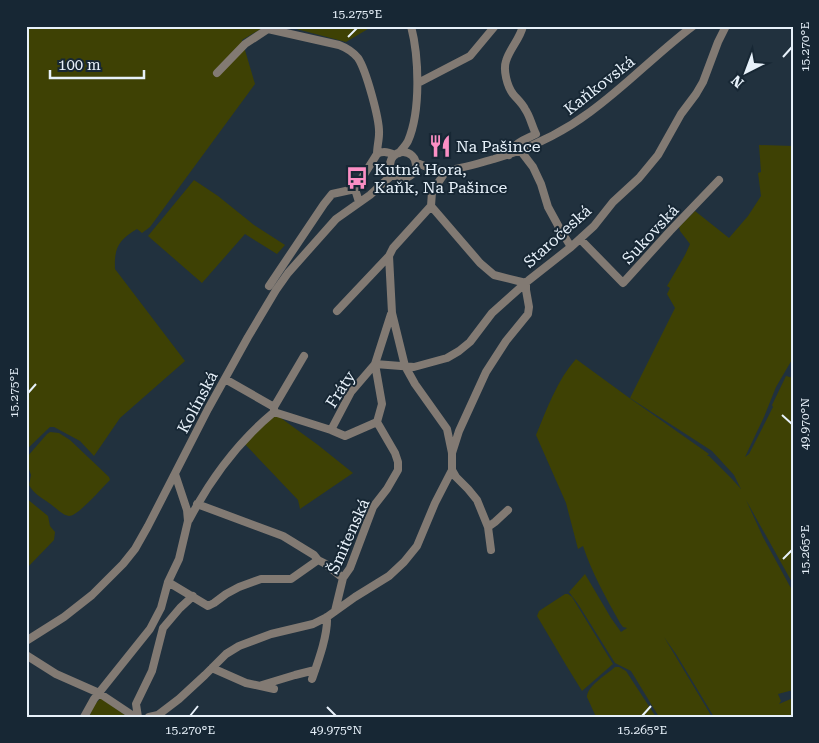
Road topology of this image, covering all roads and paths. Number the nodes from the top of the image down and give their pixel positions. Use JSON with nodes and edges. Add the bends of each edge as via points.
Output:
{"nodes":[{"id":1,"x":411,"y":26,"type":"edge"},
{"id":2,"x":495,"y":26,"type":"edge"},
{"id":3,"x":523,"y":26,"type":"edge"},
{"id":4,"x":693,"y":26,"type":"edge"},
{"id":5,"x":726,"y":26,"type":"edge"},
{"id":6,"x":217,"y":73,"type":"dead end"},
{"id":7,"x":418,"y":83,"type":"junction"},
{"id":8,"x":408,"y":142,"type":"junction"},
{"id":9,"x":520,"y":150,"type":"junction"},
{"id":10,"x":377,"y":154,"type":"junction"},
{"id":11,"x":397,"y":154,"type":"junction"},
{"id":12,"x":410,"y":154,"type":"junction"},
{"id":13,"x":509,"y":155,"type":"junction"},
{"id":14,"x":416,"y":167,"type":"junction"},
{"id":15,"x":444,"y":170,"type":"junction"},
{"id":16,"x":393,"y":174,"type":"junction"},
{"id":17,"x":719,"y":180,"type":"dead end"},
{"id":18,"x":355,"y":189,"type":"junction"},
{"id":19,"x":359,"y":202,"type":"junction"},
{"id":20,"x":431,"y":206,"type":"junction"},
{"id":21,"x":580,"y":239,"type":"junction"},
{"id":22,"x":571,"y":247,"type":"junction"},
{"id":23,"x":389,"y":256,"type":"junction"},
{"id":24,"x":526,"y":283,"type":"junction"},
{"id":25,"x":269,"y":286,"type":"dead end"},
{"id":26,"x":337,"y":311,"type":"dead end"},
{"id":27,"x":392,"y":312,"type":"junction"},
{"id":28,"x":304,"y":356,"type":"dead end"},
{"id":29,"x":375,"y":364,"type":"junction"},
{"id":30,"x":405,"y":366,"type":"junction"},
{"id":31,"x":225,"y":379,"type":"junction"},
{"id":32,"x":274,"y":410,"type":"junction"},
{"id":33,"x":377,"y":422,"type":"junction"},
{"id":34,"x":447,"y":429,"type":"junction"},
{"id":35,"x":331,"y":430,"type":"junction"},
{"id":36,"x":459,"y":431,"type":"junction"},
{"id":37,"x":452,"y":454,"type":"junction"},
{"id":38,"x":452,"y":470,"type":"junction"},
{"id":39,"x":175,"y":474,"type":"junction"},
{"id":40,"x":197,"y":504,"type":"junction"},
{"id":41,"x":508,"y":510,"type":"dead end"},
{"id":42,"x":188,"y":522,"type":"junction"},
{"id":43,"x":488,"y":527,"type":"junction"},
{"id":44,"x":491,"y":550,"type":"dead end"},
{"id":45,"x":318,"y":560,"type":"junction"},
{"id":46,"x":168,"y":582,"type":"junction"},
{"id":47,"x":342,"y":582,"type":"junction"},
{"id":48,"x":193,"y":596,"type":"junction"},
{"id":49,"x":355,"y":597,"type":"junction"},
{"id":50,"x":336,"y":611,"type":"junction"},
{"id":51,"x":327,"y":617,"type":"junction"},
{"id":52,"x":150,"y":629,"type":"junction"},
{"id":53,"x":161,"y":635,"type":"junction"},
{"id":54,"x":26,"y":642,"type":"edge"},
{"id":55,"x":26,"y":656,"type":"edge"},
{"id":56,"x":212,"y":668,"type":"junction"},
{"id":57,"x":315,"y":670,"type":"junction"},
{"id":58,"x":312,"y":679,"type":"dead end"},
{"id":59,"x":260,"y":686,"type":"junction"},
{"id":60,"x":274,"y":688,"type":"dead end"},
{"id":61,"x":98,"y":693,"type":"junction"},
{"id":62,"x":84,"y":717,"type":"edge"},
{"id":63,"x":137,"y":717,"type":"edge"},
{"id":64,"x":149,"y":717,"type":"edge"}],
"edges":[{"from":1,"to":7,"type":"street"},
{"from":2,"to":7,"type":"street","via":[[470,56]]},
{"from":3,"to":13,"type":"street","via":[[504,67],[512,93],[522,103],[536,134],[512,147]]},
{"from":4,"to":9,"type":"street","name":"Kaňkovská","via":[[590,113]]},
{"from":5,"to":21,"type":"street","name":"Staročeská","via":[[703,82],[658,155]]},
{"from":6,"to":10,"type":"street","via":[[245,44],[268,29],[347,48],[359,60],[367,77],[380,133]]},
{"from":7,"to":8,"type":"street"},
{"from":8,"to":11,"type":"street"},
{"from":8,"to":12,"type":"street"},
{"from":9,"to":13,"type":"street","name":"Kaňkovská"},
{"from":9,"to":22,"type":"street","via":[[533,167],[548,207]]},
{"from":10,"to":11,"type":"street","via":[[384,151]]},
{"from":10,"to":18,"type":"street"},
{"from":11,"to":12,"type":"street"},
{"from":11,"to":16,"type":"street","via":[[390,164]]},
{"from":12,"to":14,"type":"street"},
{"from":13,"to":15,"type":"street","name":"Kaňkovská"},
{"from":14,"to":15,"type":"street","name":"Kaňkovská"},
{"from":14,"to":16,"type":"street","via":[[413,175],[405,179]]},
{"from":15,"to":20,"type":"street","via":[[432,192]]},
{"from":16,"to":19,"type":"street","name":"Kolínská"},
{"from":17,"to":21,"type":"street","name":"Sukovská","via":[[623,283]]},
{"from":18,"to":19,"type":"street"},
{"from":18,"to":25,"type":"street","via":[[332,194]]},
{"from":19,"to":31,"type":"street","name":"Kolínská","via":[[336,218],[288,273]]},
{"from":20,"to":23,"type":"street"},
{"from":20,"to":24,"type":"street","via":[[494,275]]},
{"from":21,"to":22,"type":"street","name":"Staročeská"},
{"from":22,"to":24,"type":"street","name":"Staročeská"},
{"from":23,"to":26,"type":"street"},
{"from":23,"to":27,"type":"street"},
{"from":24,"to":30,"type":"street","via":[[492,313],[459,351],[429,364]]},
{"from":24,"to":36,"type":"street","name":"Staročeská","via":[[528,314],[495,356]]},
{"from":27,"to":29,"type":"street"},
{"from":27,"to":30,"type":"street"},
{"from":28,"to":32,"type":"street"},
{"from":29,"to":30,"type":"street"},
{"from":29,"to":33,"type":"street","via":[[382,404]]},
{"from":29,"to":35,"type":"street","name":"Fráty","via":[[351,392]]},
{"from":30,"to":34,"type":"street"},
{"from":31,"to":32,"type":"street","name":"Fráty"},
{"from":31,"to":39,"type":"street","name":"Kolínská"},
{"from":32,"to":35,"type":"street","name":"Fráty"},
{"from":32,"to":40,"type":"street","via":[[241,444]]},
{"from":33,"to":35,"type":"street","name":"Fráty","via":[[345,436]]},
{"from":33,"to":47,"type":"street","name":"Šmitenská","via":[[396,453],[398,470],[373,507]]},
{"from":34,"to":36,"type":"street"},
{"from":34,"to":37,"type":"street"},
{"from":36,"to":37,"type":"street","name":"Staročeská"},
{"from":37,"to":38,"type":"street"},
{"from":38,"to":43,"type":"street","via":[[477,500]]},
{"from":38,"to":49,"type":"street","via":[[416,546],[404,562],[389,576]]},
{"from":39,"to":42,"type":"street"},
{"from":39,"to":54,"type":"street","name":"Kolínská","via":[[135,549],[123,564],[92,595]]},
{"from":40,"to":42,"type":"street"},
{"from":40,"to":45,"type":"street","via":[[282,536]]},
{"from":41,"to":43,"type":"street"},
{"from":42,"to":46,"type":"street","via":[[179,559]]},
{"from":43,"to":44,"type":"street"},
{"from":45,"to":47,"type":"street"},
{"from":45,"to":48,"type":"street","via":[[291,579],[261,578],[208,606]]},
{"from":46,"to":48,"type":"street"},
{"from":46,"to":52,"type":"street","via":[[161,608]]},
{"from":47,"to":49,"type":"street"},
{"from":47,"to":50,"type":"street","name":"Šmitenská"},
{"from":48,"to":53,"type":"street","via":[[163,628]]},
{"from":49,"to":50,"type":"street"},
{"from":50,"to":51,"type":"street"},
{"from":51,"to":56,"type":"street","via":[[240,646]]},
{"from":51,"to":57,"type":"street"},
{"from":52,"to":53,"type":"street"},
{"from":52,"to":61,"type":"street"},
{"from":53,"to":63,"type":"street","via":[[152,672],[136,704]]},
{"from":55,"to":61,"type":"street"},
{"from":56,"to":59,"type":"street"},
{"from":56,"to":64,"type":"street","via":[[179,699],[158,715]]},
{"from":57,"to":58,"type":"street"},
{"from":57,"to":59,"type":"street"},
{"from":59,"to":60,"type":"street"},
{"from":61,"to":62,"type":"street"},
{"from":61,"to":63,"type":"street"}]}
